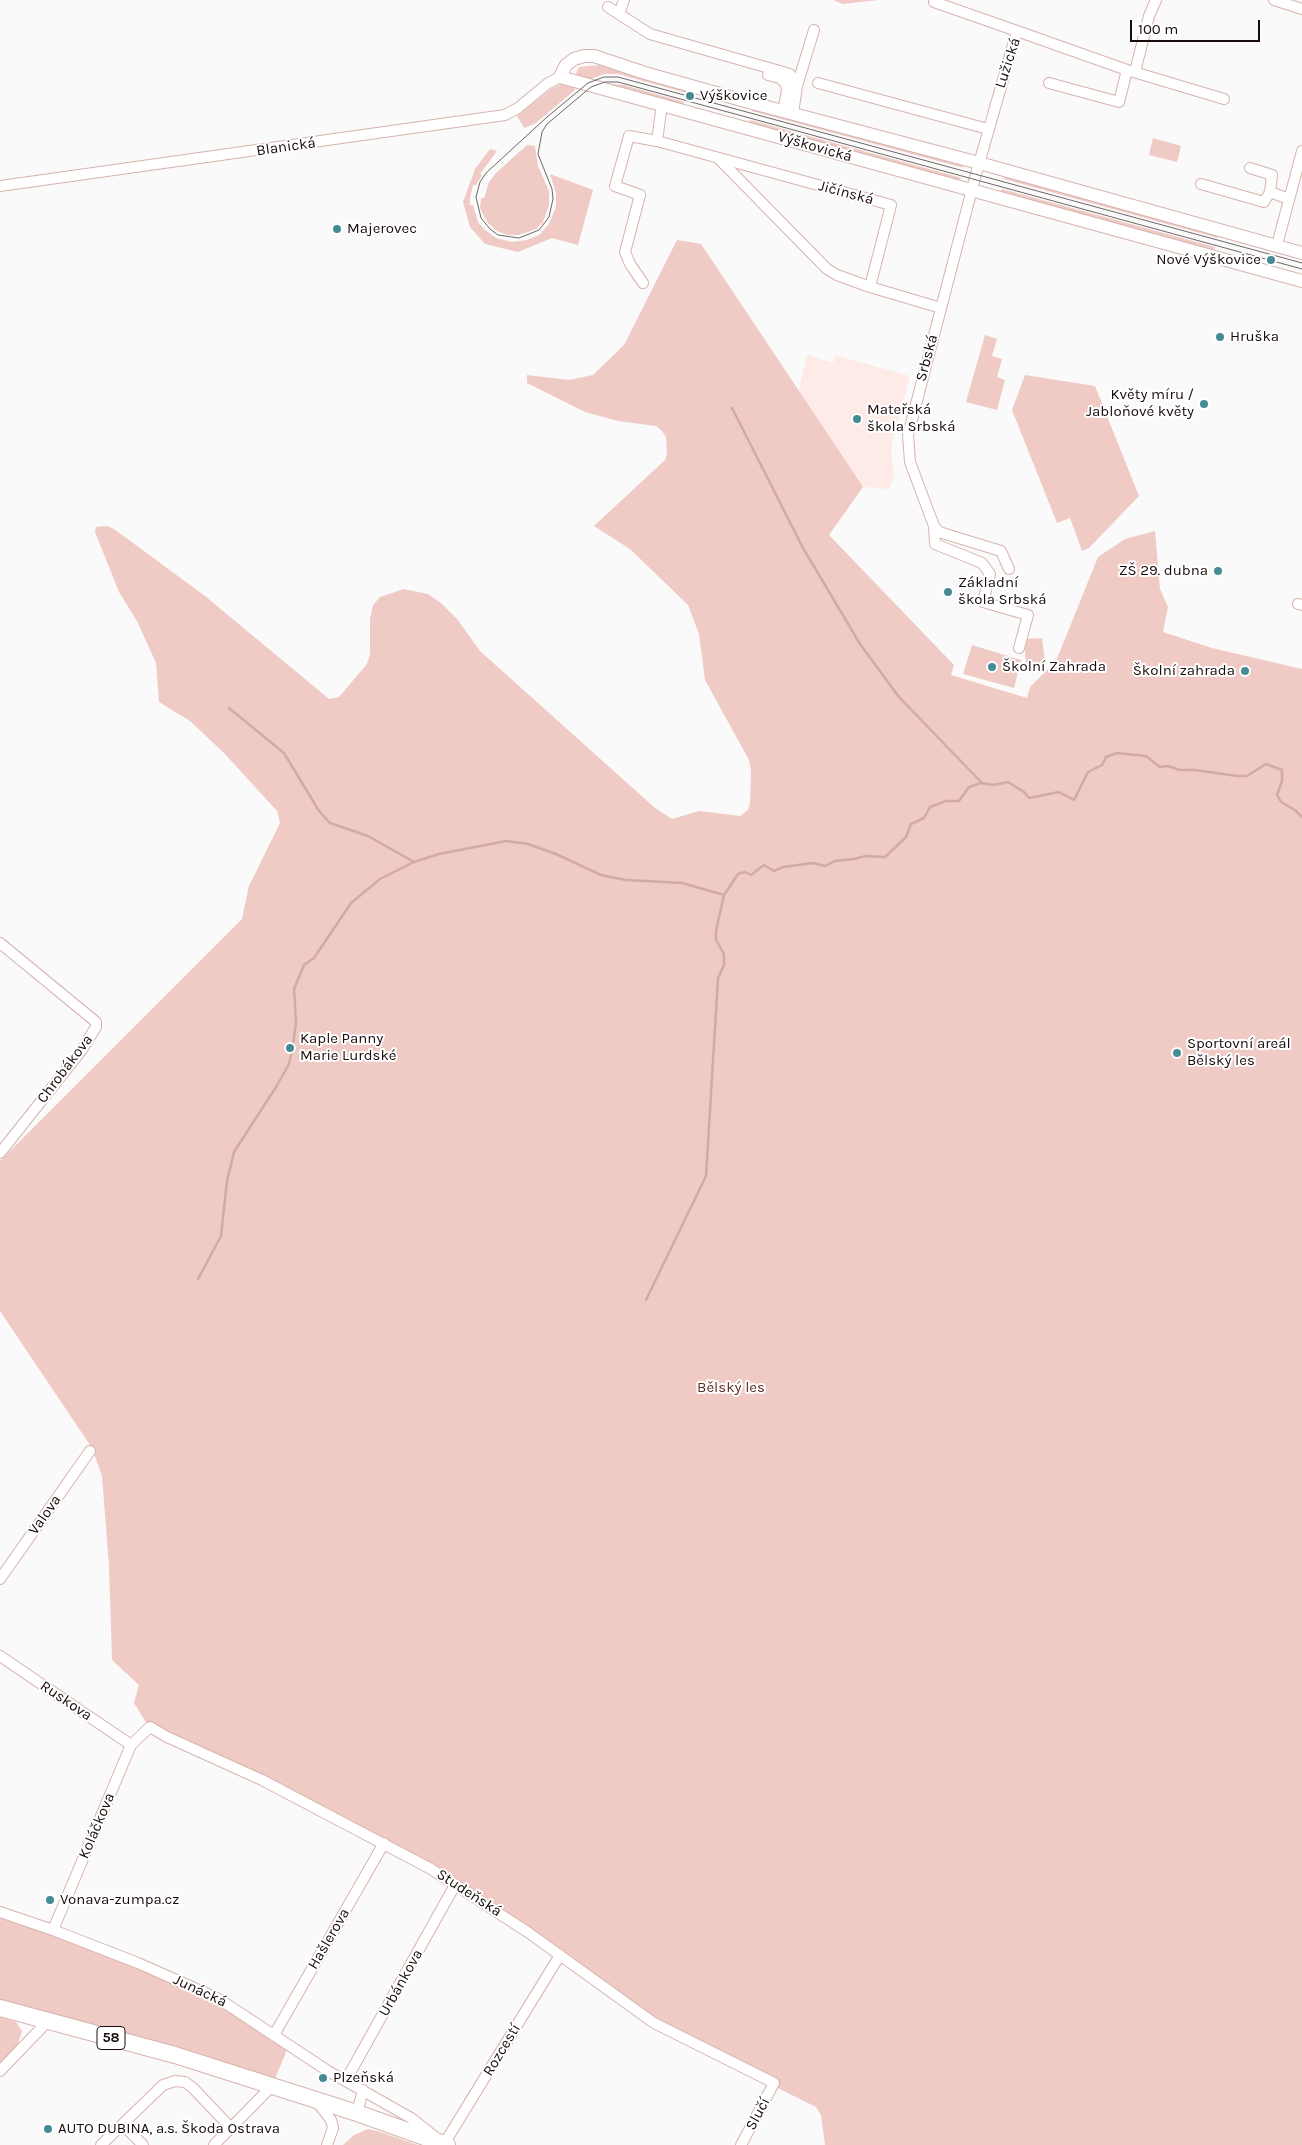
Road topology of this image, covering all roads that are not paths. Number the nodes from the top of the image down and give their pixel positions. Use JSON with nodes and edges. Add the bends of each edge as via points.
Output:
{"nodes":[{"id":1,"x":624,"y":0,"type":"edge"},
{"id":2,"x":1156,"y":0,"type":"edge"},
{"id":3,"x":1274,"y":0,"type":"edge"},
{"id":4,"x":934,"y":2,"type":"dead end"},
{"id":5,"x":608,"y":7,"type":"dead end"},
{"id":6,"x":1302,"y":9,"type":"edge"},
{"id":7,"x":619,"y":14,"type":"junction"},
{"id":8,"x":814,"y":30,"type":"dead end"},
{"id":9,"x":1017,"y":31,"type":"junction"},
{"id":10,"x":1131,"y":71,"type":"junction"},
{"id":11,"x":758,"y":72,"type":"dead end"},
{"id":12,"x":560,"y":77,"type":"junction"},
{"id":13,"x":818,"y":82,"type":"dead end"},
{"id":14,"x":1049,"y":83,"type":"dead end"},
{"id":15,"x":797,"y":86,"type":"junction"},
{"id":16,"x":1224,"y":99,"type":"dead end"},
{"id":17,"x":662,"y":104,"type":"junction"},
{"id":18,"x":788,"y":113,"type":"junction"},
{"id":19,"x":988,"y":129,"type":"junction"},
{"id":20,"x":657,"y":141,"type":"junction"},
{"id":21,"x":1302,"y":151,"type":"edge"},
{"id":22,"x":718,"y":158,"type":"junction"},
{"id":23,"x":979,"y":163,"type":"junction"},
{"id":24,"x":1250,"y":168,"type":"dead end"},
{"id":25,"x":976,"y":176,"type":"joint"},
{"id":26,"x":1201,"y":184,"type":"dead end"},
{"id":27,"x":0,"y":186,"type":"edge"},
{"id":28,"x":972,"y":191,"type":"junction"},
{"id":29,"x":1270,"y":192,"type":"junction"},
{"id":30,"x":1289,"y":199,"type":"junction"},
{"id":31,"x":1277,"y":245,"type":"junction"},
{"id":32,"x":1302,"y":253,"type":"edge"},
{"id":33,"x":1302,"y":281,"type":"edge"},
{"id":34,"x":643,"y":283,"type":"dead end"},
{"id":35,"x":870,"y":287,"type":"junction"},
{"id":36,"x":940,"y":308,"type":"junction"},
{"id":37,"x":934,"y":526,"type":"junction"},
{"id":38,"x":1009,"y":569,"type":"dead end"},
{"id":39,"x":1019,"y":648,"type":"dead end"},
{"id":40,"x":0,"y":943,"type":"edge"},
{"id":41,"x":0,"y":1135,"type":"edge"},
{"id":42,"x":9,"y":1141,"type":"junction"},
{"id":43,"x":0,"y":1153,"type":"edge"},
{"id":44,"x":90,"y":1451,"type":"dead end"},
{"id":45,"x":0,"y":1579,"type":"edge"},
{"id":46,"x":0,"y":1656,"type":"edge"},
{"id":47,"x":150,"y":1726,"type":"joint"},
{"id":48,"x":131,"y":1746,"type":"junction"},
{"id":49,"x":384,"y":1843,"type":"junction"},
{"id":50,"x":456,"y":1885,"type":"junction"},
{"id":51,"x":0,"y":1912,"type":"edge"},
{"id":52,"x":53,"y":1930,"type":"junction"},
{"id":53,"x":560,"y":1956,"type":"junction"},
{"id":54,"x":0,"y":2008,"type":"edge"},
{"id":55,"x":48,"y":2021,"type":"junction"},
{"id":56,"x":274,"y":2035,"type":"junction"},
{"id":57,"x":0,"y":2071,"type":"edge"},
{"id":58,"x":346,"y":2080,"type":"junction"},
{"id":59,"x":774,"y":2082,"type":"joint"},
{"id":60,"x":272,"y":2086,"type":"junction"},
{"id":61,"x":363,"y":2090,"type":"junction"},
{"id":62,"x":312,"y":2098,"type":"junction"},
{"id":63,"x":357,"y":2113,"type":"junction"},
{"id":64,"x":123,"y":2125,"type":"junction"},
{"id":65,"x":231,"y":2128,"type":"junction"},
{"id":66,"x":446,"y":2144,"type":"edge"},
{"id":67,"x":101,"y":2145,"type":"edge"},
{"id":68,"x":143,"y":2145,"type":"edge"},
{"id":69,"x":214,"y":2145,"type":"edge"},
{"id":70,"x":327,"y":2145,"type":"edge"},
{"id":71,"x":741,"y":2145,"type":"edge"}],
"edges":[{"from":1,"to":7,"type":"street"},
{"from":2,"to":10,"type":"street"},
{"from":3,"to":6,"type":"street"},
{"from":4,"to":9,"type":"street"},
{"from":5,"to":7,"type":"street"},
{"from":7,"to":15,"type":"street","via":[[650,34],[790,74]]},
{"from":8,"to":15,"type":"street","name":"Výškovická"},
{"from":9,"to":10,"type":"street","name":"Lužická"},
{"from":9,"to":19,"type":"street","name":"Lužická"},
{"from":10,"to":14,"type":"street","via":[[1119,102]]},
{"from":10,"to":16,"type":"street","name":"Lužická"},
{"from":11,"to":18,"type":"street","name":"Výškovická","via":[[780,78],[786,84]]},
{"from":12,"to":17,"type":"street","name":"Výškovická"},
{"from":12,"to":18,"type":"street","name":"Výškovická","via":[[566,65],[574,59],[594,56]]},
{"from":12,"to":27,"type":"street","name":"Blanická","via":[[505,115]]},
{"from":13,"to":19,"type":"street"},
{"from":15,"to":18,"type":"street","name":"Výškovická"},
{"from":17,"to":20,"type":"street"},
{"from":17,"to":28,"type":"street","name":"Výškovická"},
{"from":18,"to":23,"type":"street","name":"Výškovická"},
{"from":19,"to":23,"type":"street","name":"Lužická"},
{"from":20,"to":22,"type":"street","name":"Jičínská"},
{"from":20,"to":34,"type":"street","name":"Jičínská","via":[[629,136],[615,186],[640,195],[625,252]]},
{"from":21,"to":30,"type":"street"},
{"from":22,"to":35,"type":"street","name":"Jičínská","via":[[827,268]]},
{"from":22,"to":35,"type":"street","name":"Jičínská","via":[[891,205]]},
{"from":23,"to":25,"type":"street","name":"Lužická"},
{"from":23,"to":31,"type":"street","name":"Výškovická"},
{"from":24,"to":29,"type":"street","via":[[1272,175]]},
{"from":25,"to":28,"type":"street","name":"Srbská"},
{"from":26,"to":29,"type":"street","via":[[1264,202]]},
{"from":28,"to":33,"type":"street","name":"Výškovická"},
{"from":28,"to":36,"type":"street","name":"Srbská"},
{"from":29,"to":30,"type":"street"},
{"from":30,"to":31,"type":"street"},
{"from":31,"to":32,"type":"street","name":"Výškovická"},
{"from":35,"to":36,"type":"street","name":"Jičínská"},
{"from":36,"to":37,"type":"street","name":"Srbská","via":[[908,435],[910,462]]},
{"from":37,"to":38,"type":"street","via":[[939,532],[1001,551]]},
{"from":37,"to":39,"type":"street","name":"Srbská","via":[[935,544],[982,563],[990,574],[983,602],[1028,615]]},
{"from":40,"to":42,"type":"street","name":"Chrobákova","via":[[96,1022],[81,1051]]},
{"from":41,"to":42,"type":"street"},
{"from":42,"to":43,"type":"street","name":"Chrobákova"},
{"from":44,"to":45,"type":"street","name":"Valova"},
{"from":46,"to":48,"type":"street","name":"Ruskova"},
{"from":47,"to":48,"type":"street","name":"Koláčkova"},
{"from":47,"to":49,"type":"street","name":"Studeňská"},
{"from":48,"to":52,"type":"street","name":"Koláčkova"},
{"from":49,"to":50,"type":"street","name":"Studeňská"},
{"from":49,"to":56,"type":"street","name":"Hašlerova"},
{"from":50,"to":53,"type":"street","name":"Studeňská"},
{"from":50,"to":58,"type":"street","name":"Urbánkova"},
{"from":51,"to":52,"type":"street","name":"Junácká"},
{"from":52,"to":56,"type":"street","name":"Junácká","via":[[208,1993]]},
{"from":53,"to":59,"type":"street","name":"Studeňská","via":[[654,2023]]},
{"from":53,"to":66,"type":"street","name":"Rozcestí"},
{"from":54,"to":55,"type":"main road","number":"58"},
{"from":55,"to":57,"type":"street"},
{"from":55,"to":60,"type":"main road","number":"58","via":[[175,2054]]},
{"from":56,"to":58,"type":"street","name":"Junácká"},
{"from":58,"to":61,"type":"street","name":"Junácká"},
{"from":59,"to":71,"type":"street","name":"Slučí"},
{"from":60,"to":62,"type":"main road","number":"58"},
{"from":60,"to":65,"type":"street"},
{"from":61,"to":63,"type":"street"},
{"from":61,"to":66,"type":"street","name":"Junácká","via":[[411,2118]]},
{"from":62,"to":63,"type":"main road","number":"58"},
{"from":62,"to":70,"type":"street","via":[[331,2120],[333,2128]]},
{"from":63,"to":66,"type":"main road","number":"58"},
{"from":64,"to":65,"type":"street","via":[[163,2085],[180,2081],[193,2088]]},
{"from":64,"to":67,"type":"street"},
{"from":64,"to":68,"type":"street"},
{"from":65,"to":69,"type":"street"}]}
